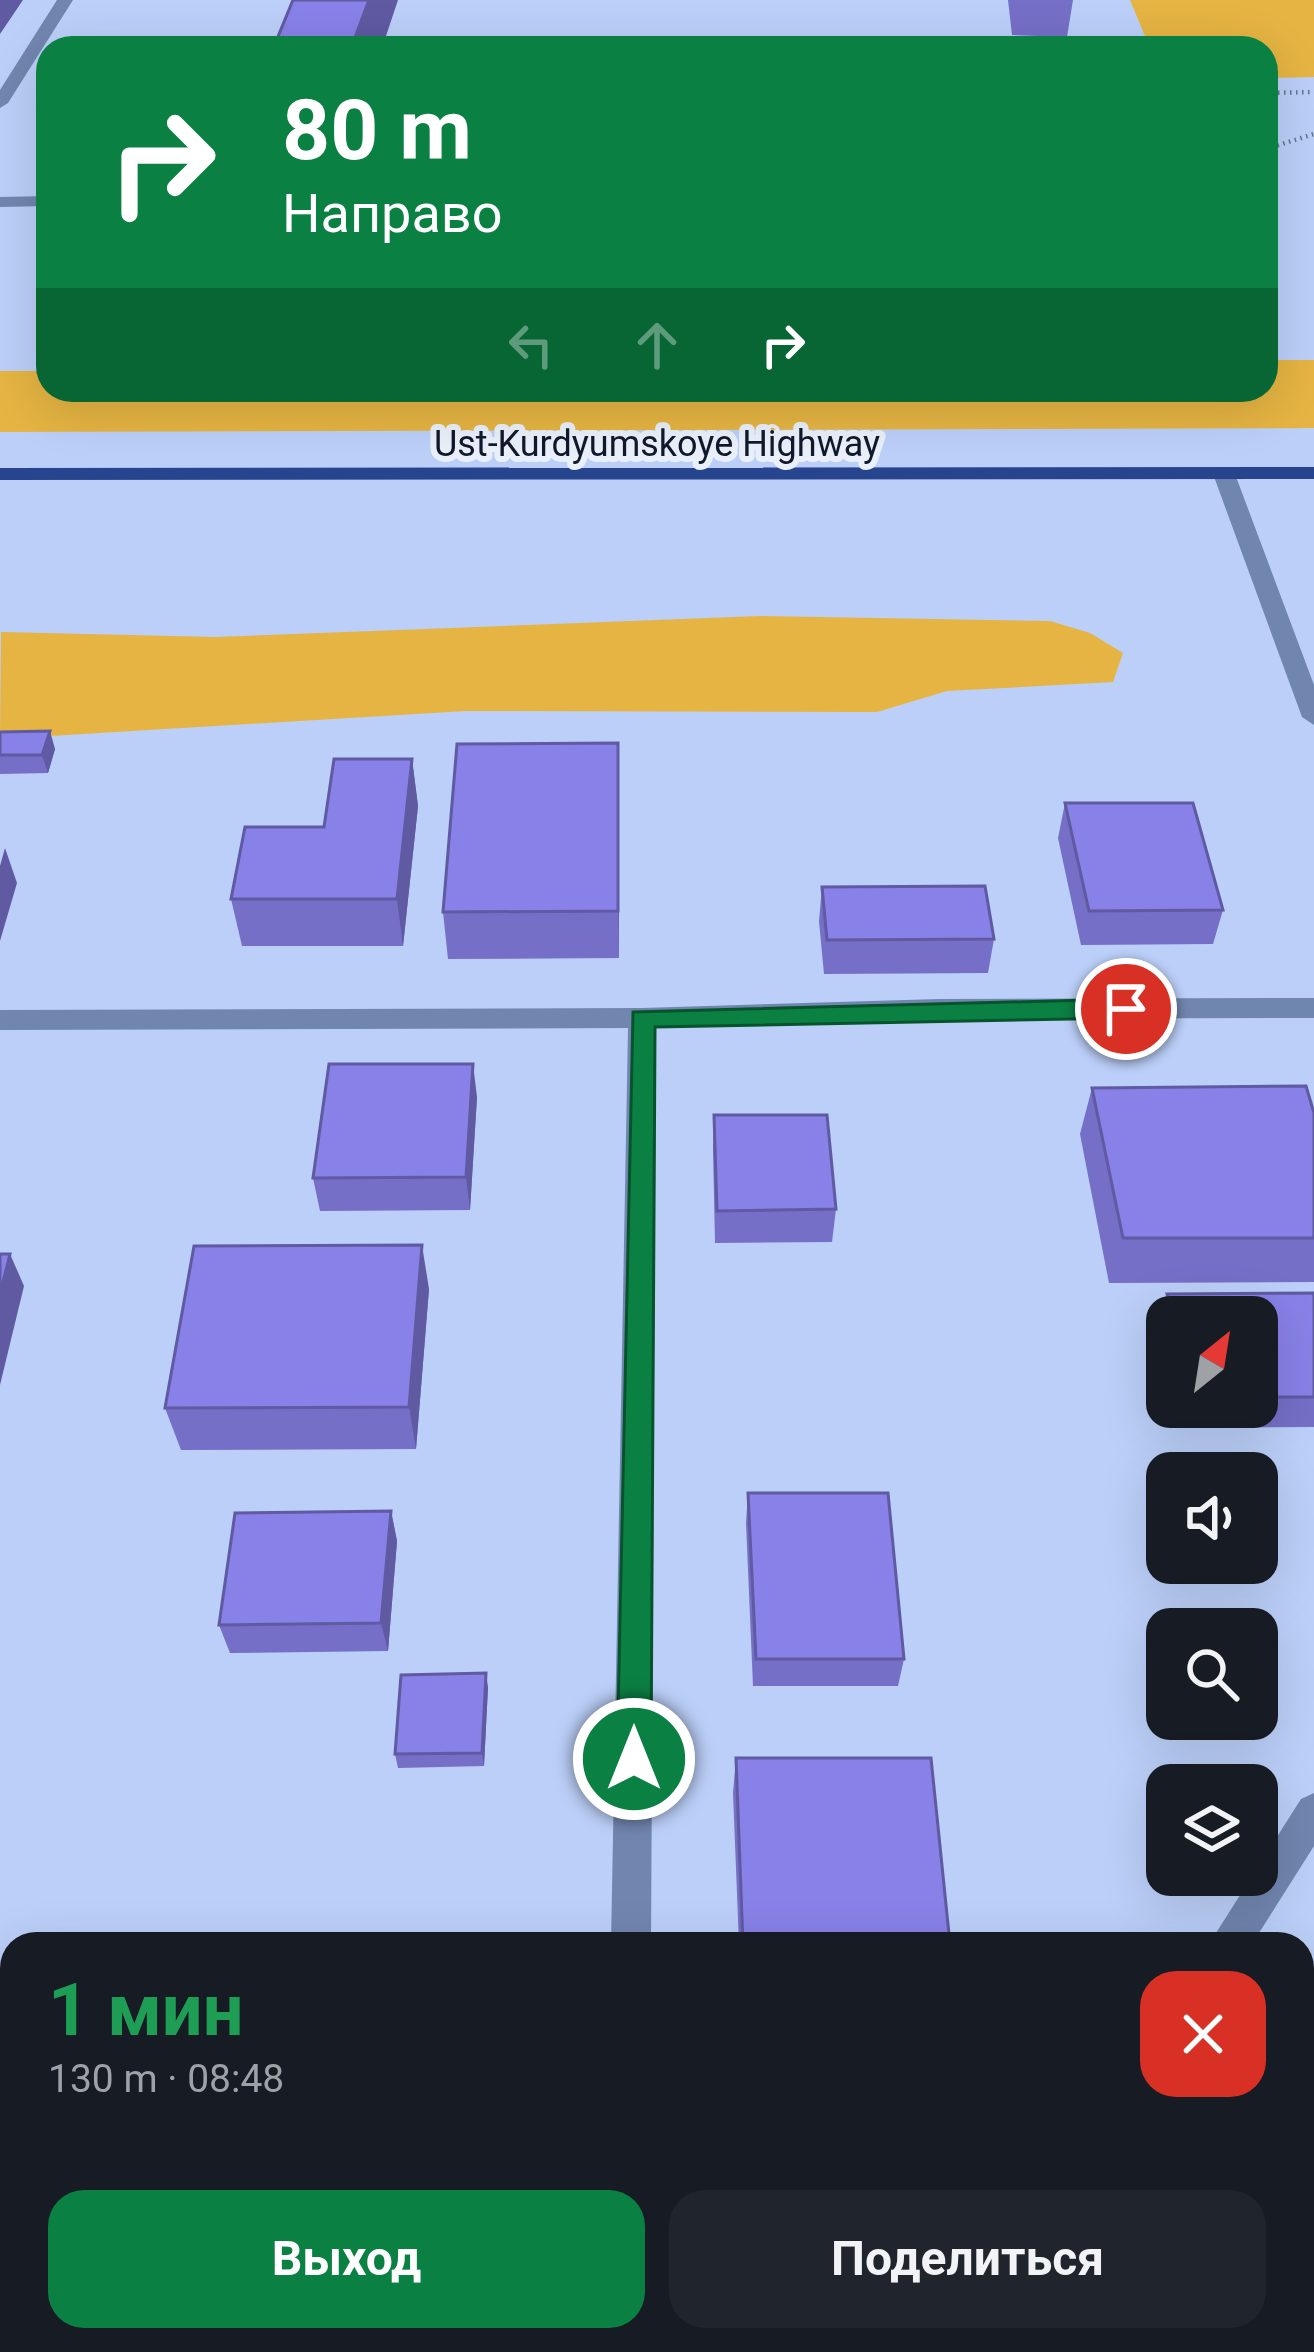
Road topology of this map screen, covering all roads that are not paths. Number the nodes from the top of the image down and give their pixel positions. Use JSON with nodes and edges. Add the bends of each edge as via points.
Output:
{"nodes":[{"id":1,"x":65,"y":0,"type":"edge"},
{"id":2,"x":42,"y":36,"type":"edge"},
{"id":3,"x":36,"y":46,"type":"edge"},
{"id":4,"x":0,"y":63,"type":"edge"},
{"id":5,"x":25,"y":64,"type":"junction"},
{"id":6,"x":0,"y":103,"type":"edge"},
{"id":7,"x":36,"y":201,"type":"edge"},
{"id":8,"x":0,"y":202,"type":"edge"},
{"id":9,"x":1314,"y":472,"type":"edge"},
{"id":10,"x":1224,"y":474,"type":"junction"},
{"id":11,"x":0,"y":475,"type":"edge"},
{"id":12,"x":1314,"y":717,"type":"edge"},
{"id":13,"x":1314,"y":1008,"type":"edge"},
{"id":14,"x":642,"y":1018,"type":"junction"},
{"id":15,"x":0,"y":1020,"type":"edge"},
{"id":16,"x":1314,"y":1813,"type":"edge"},
{"id":17,"x":631,"y":1932,"type":"edge"},
{"id":18,"x":1237,"y":1932,"type":"edge"}],
"edges":[{"from":1,"to":2,"type":"street"},
{"from":3,"to":5,"type":"street"},
{"from":4,"to":5,"type":"street"},
{"from":5,"to":6,"type":"street"},
{"from":7,"to":8,"type":"street"},
{"from":9,"to":10,"type":"main road","name":"Ust-Kurdyumskoye Highway"},
{"from":10,"to":11,"type":"main road","name":"Ust-Kurdyumskoye Highway"},
{"from":10,"to":12,"type":"street"},
{"from":13,"to":14,"type":"street"},
{"from":14,"to":15,"type":"street"},
{"from":14,"to":17,"type":"street"},
{"from":16,"to":18,"type":"street"}]}
